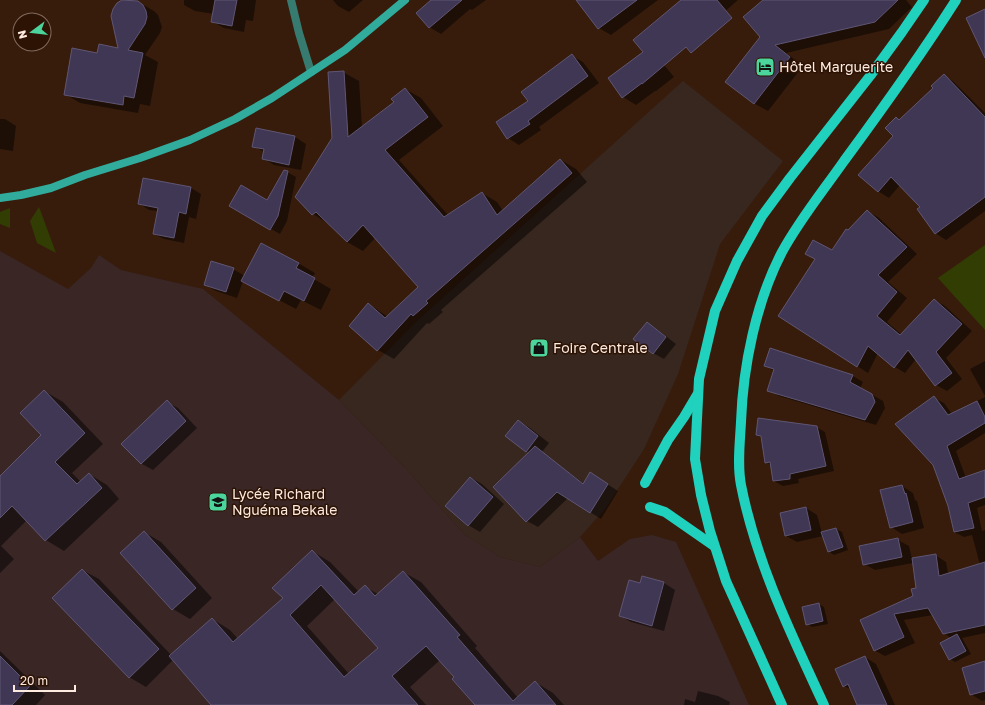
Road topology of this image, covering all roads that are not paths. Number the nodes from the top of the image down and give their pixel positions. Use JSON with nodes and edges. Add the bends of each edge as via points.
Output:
{"nodes":[{"id":1,"x":291,"y":0,"type":"edge"},
{"id":2,"x":405,"y":0,"type":"edge"},
{"id":3,"x":924,"y":0,"type":"edge"},
{"id":4,"x":956,"y":0,"type":"edge"},
{"id":5,"x":311,"y":72,"type":"junction"},
{"id":6,"x":0,"y":198,"type":"edge"},
{"id":7,"x":698,"y":393,"type":"junction"},
{"id":8,"x":645,"y":483,"type":"dead end"},
{"id":9,"x":650,"y":507,"type":"dead end"},
{"id":10,"x":714,"y":546,"type":"junction"},
{"id":11,"x":782,"y":705,"type":"edge"},
{"id":12,"x":824,"y":705,"type":"edge"}],
"edges":[{"from":1,"to":5,"type":"street","via":[[298,33]]},
{"from":2,"to":5,"type":"main road","via":[[345,50]]},
{"from":3,"to":7,"type":"main road","via":[[762,216],[737,261],[716,311],[699,379]]},
{"from":4,"to":12,"type":"main road","via":[[806,212],[782,252],[763,296],[745,366],[741,412],[741,483],[756,543],[774,594]]},
{"from":5,"to":6,"type":"main road","via":[[272,98],[190,140],[52,188]]},
{"from":7,"to":8,"type":"main road","via":[[668,440]]},
{"from":7,"to":10,"type":"main road","via":[[695,459]]},
{"from":9,"to":10,"type":"main road","via":[[670,515]]},
{"from":10,"to":11,"type":"main road","via":[[726,581]]}]}
